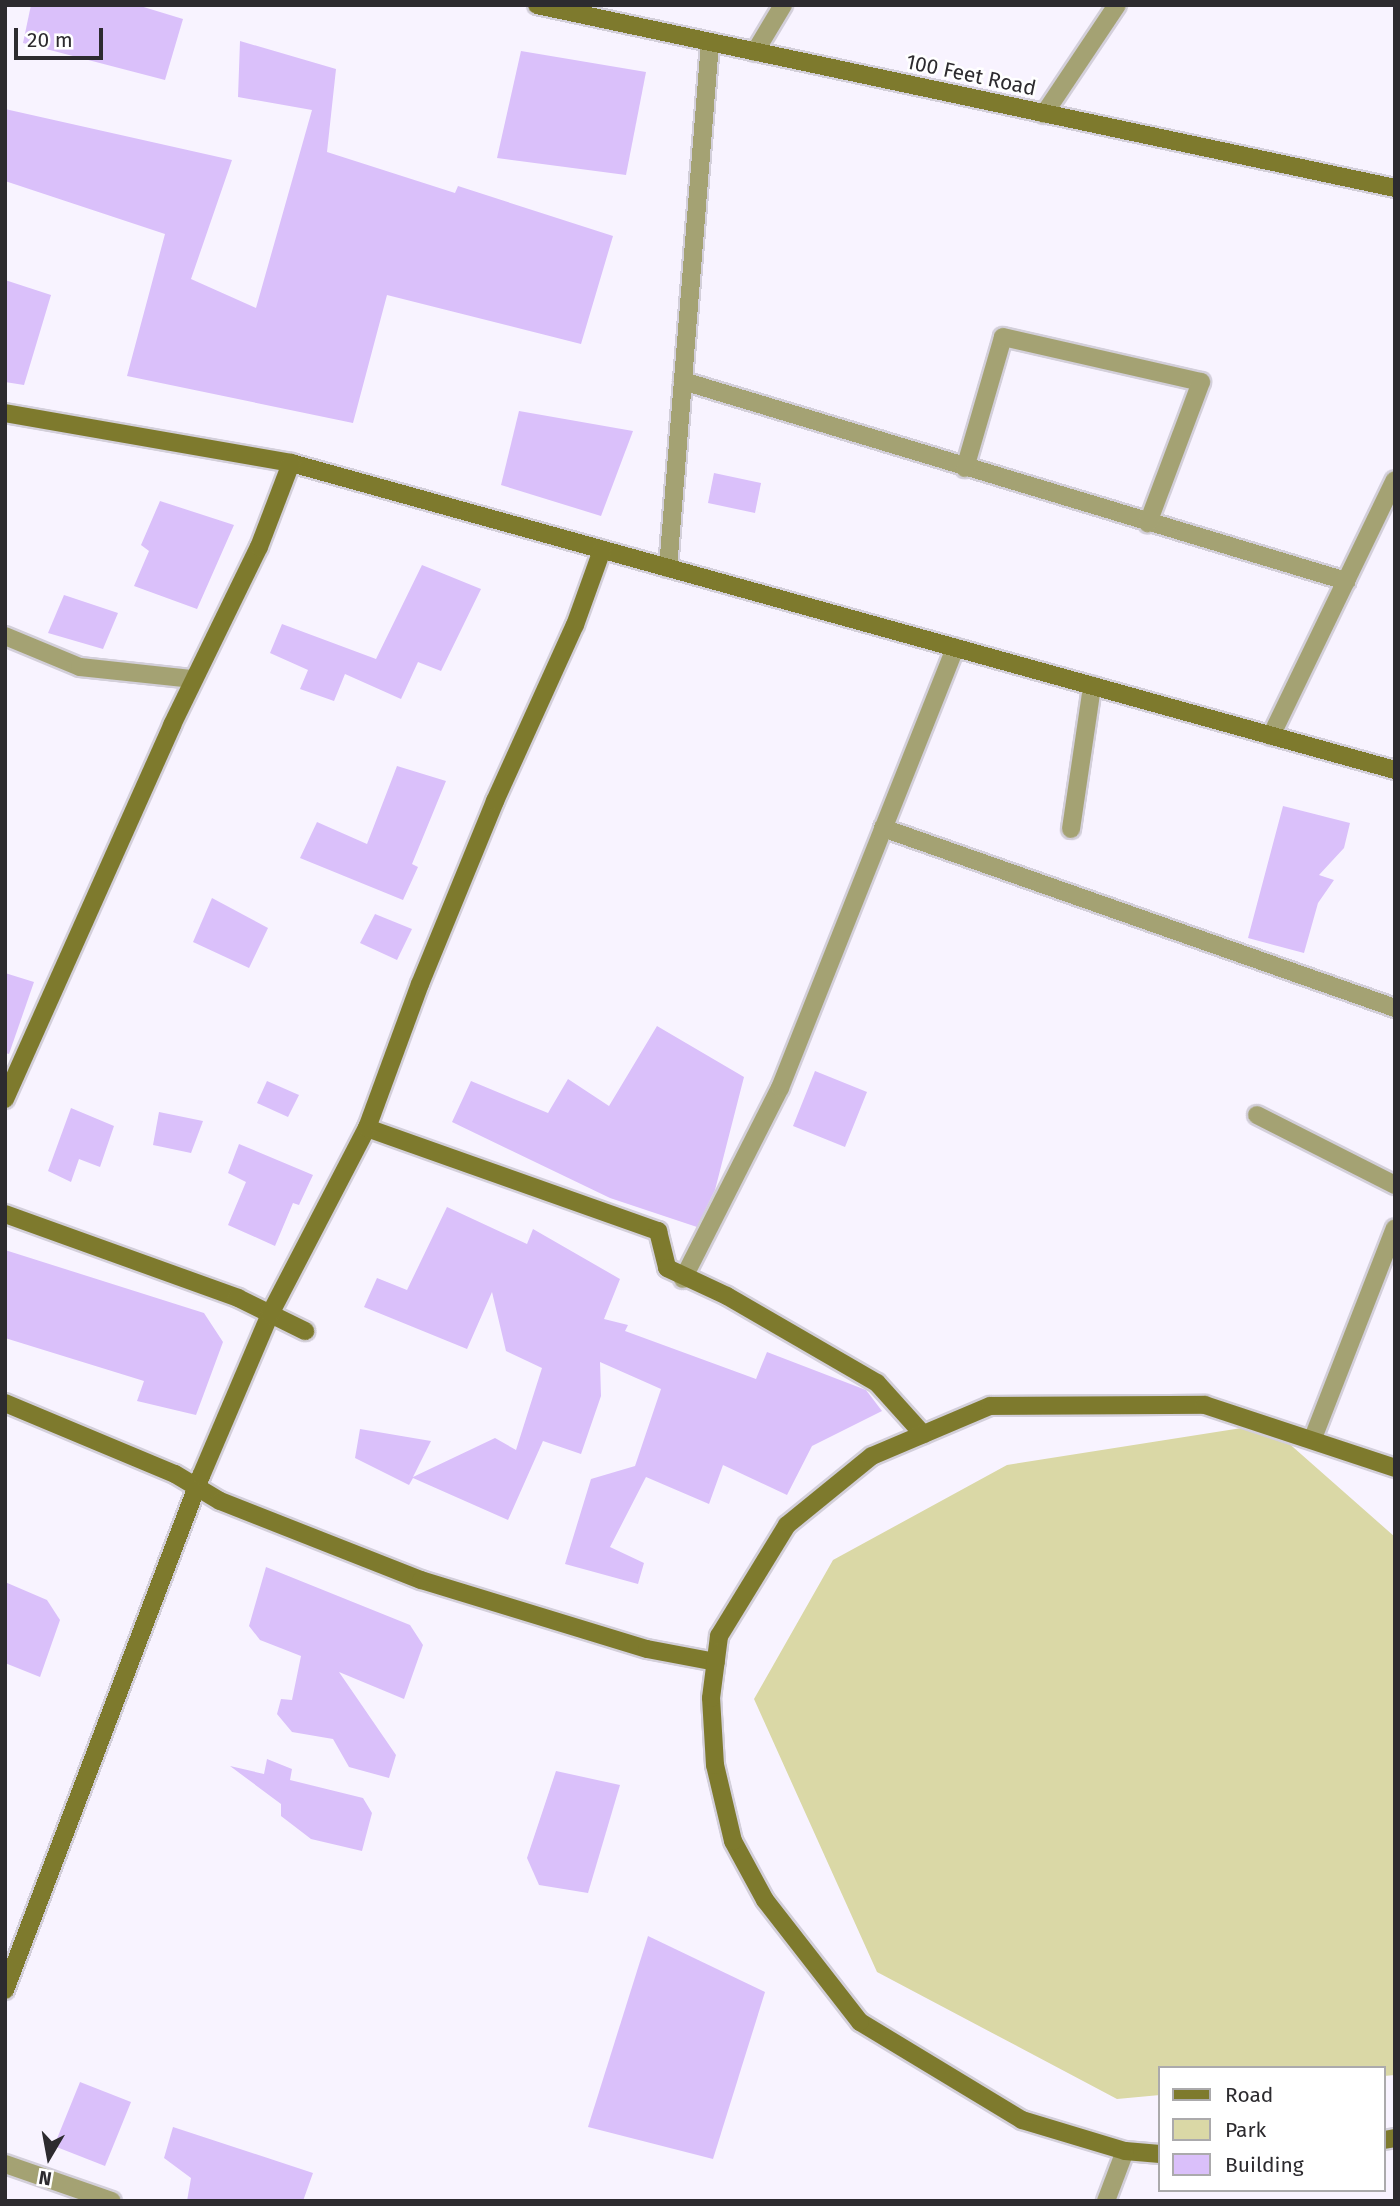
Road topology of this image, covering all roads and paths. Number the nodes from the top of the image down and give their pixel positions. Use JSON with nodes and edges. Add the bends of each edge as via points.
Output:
{"nodes":[{"id":1,"x":537,"y":5,"type":"edge"},
{"id":2,"x":783,"y":5,"type":"edge"},
{"id":3,"x":1117,"y":5,"type":"edge"},
{"id":4,"x":710,"y":42,"type":"junction"},
{"id":5,"x":755,"y":52,"type":"junction"},
{"id":6,"x":1044,"y":114,"type":"junction"},
{"id":7,"x":1395,"y":188,"type":"edge"},
{"id":8,"x":683,"y":381,"type":"junction"},
{"id":9,"x":5,"y":413,"type":"edge"},
{"id":10,"x":291,"y":463,"type":"junction"},
{"id":11,"x":965,"y":468,"type":"junction"},
{"id":12,"x":1395,"y":480,"type":"edge"},
{"id":13,"x":1148,"y":523,"type":"junction"},
{"id":14,"x":602,"y":550,"type":"junction"},
{"id":15,"x":668,"y":568,"type":"junction"},
{"id":16,"x":1346,"y":581,"type":"junction"},
{"id":17,"x":5,"y":636,"type":"edge"},
{"id":18,"x":955,"y":648,"type":"junction"},
{"id":19,"x":194,"y":679,"type":"junction"},
{"id":20,"x":1092,"y":686,"type":"junction"},
{"id":21,"x":1271,"y":736,"type":"junction"},
{"id":22,"x":1395,"y":770,"type":"edge"},
{"id":23,"x":883,"y":828,"type":"junction"},
{"id":24,"x":1070,"y":829,"type":"dead end"},
{"id":25,"x":1395,"y":1008,"type":"edge"},
{"id":26,"x":5,"y":1099,"type":"edge"},
{"id":27,"x":1257,"y":1115,"type":"dead end"},
{"id":28,"x":367,"y":1128,"type":"junction"},
{"id":29,"x":1395,"y":1185,"type":"edge"},
{"id":30,"x":5,"y":1214,"type":"edge"},
{"id":31,"x":1395,"y":1228,"type":"edge"},
{"id":32,"x":682,"y":1279,"type":"junction"},
{"id":33,"x":270,"y":1314,"type":"junction"},
{"id":34,"x":305,"y":1331,"type":"dead end"},
{"id":35,"x":5,"y":1403,"type":"edge"},
{"id":36,"x":923,"y":1434,"type":"junction"},
{"id":37,"x":1312,"y":1438,"type":"junction"},
{"id":38,"x":1395,"y":1468,"type":"edge"},
{"id":39,"x":197,"y":1488,"type":"junction"},
{"id":40,"x":716,"y":1662,"type":"junction"},
{"id":41,"x":5,"y":1990,"type":"edge"},
{"id":42,"x":1125,"y":2151,"type":"junction"},
{"id":43,"x":1158,"y":2154,"type":"edge"},
{"id":44,"x":5,"y":2164,"type":"edge"},
{"id":45,"x":112,"y":2201,"type":"edge"},
{"id":46,"x":1106,"y":2201,"type":"edge"}],
"edges":[{"from":1,"to":4,"type":"street","name":"100 Feet Road"},
{"from":2,"to":5,"type":"street"},
{"from":3,"to":6,"type":"street"},
{"from":4,"to":5,"type":"street","name":"100 Feet Road"},
{"from":4,"to":8,"type":"street"},
{"from":5,"to":6,"type":"street","name":"100 Feet Road"},
{"from":6,"to":7,"type":"street","name":"100 Feet Road"},
{"from":8,"to":11,"type":"street"},
{"from":8,"to":15,"type":"street"},
{"from":9,"to":10,"type":"street"},
{"from":10,"to":14,"type":"street"},
{"from":10,"to":19,"type":"street","via":[[259,547]]},
{"from":11,"to":13,"type":"street"},
{"from":11,"to":13,"type":"street","via":[[1003,337],[1201,382]]},
{"from":12,"to":16,"type":"street"},
{"from":13,"to":16,"type":"street"},
{"from":14,"to":15,"type":"street"},
{"from":14,"to":28,"type":"street","via":[[575,625],[437,943]]},
{"from":15,"to":18,"type":"street"},
{"from":16,"to":21,"type":"street"},
{"from":17,"to":19,"type":"street","via":[[80,667]]},
{"from":18,"to":20,"type":"street"},
{"from":18,"to":23,"type":"street"},
{"from":19,"to":26,"type":"street"},
{"from":20,"to":21,"type":"street"},
{"from":20,"to":24,"type":"street"},
{"from":21,"to":22,"type":"street"},
{"from":23,"to":25,"type":"street"},
{"from":23,"to":32,"type":"street","via":[[780,1088]]},
{"from":27,"to":29,"type":"street"},
{"from":28,"to":32,"type":"street","via":[[658,1231],[667,1268]]},
{"from":28,"to":33,"type":"street"},
{"from":30,"to":33,"type":"street","via":[[239,1298]]},
{"from":31,"to":37,"type":"street"},
{"from":32,"to":36,"type":"street","via":[[727,1296],[877,1382]]},
{"from":33,"to":34,"type":"street"},
{"from":33,"to":39,"type":"street"},
{"from":35,"to":39,"type":"street","via":[[175,1474]]},
{"from":36,"to":37,"type":"street","via":[[990,1406],[1205,1405]]},
{"from":36,"to":40,"type":"street","via":[[872,1456],[787,1525],[719,1636]]},
{"from":37,"to":38,"type":"street"},
{"from":39,"to":40,"type":"street","via":[[219,1502],[480,1602],[647,1649]]},
{"from":39,"to":41,"type":"street"},
{"from":40,"to":42,"type":"street","via":[[712,1698],[715,1765],[733,1841],[765,1900],[860,2022],[1022,2120]]},
{"from":42,"to":43,"type":"street"},
{"from":42,"to":46,"type":"street"},
{"from":44,"to":45,"type":"street"}]}
